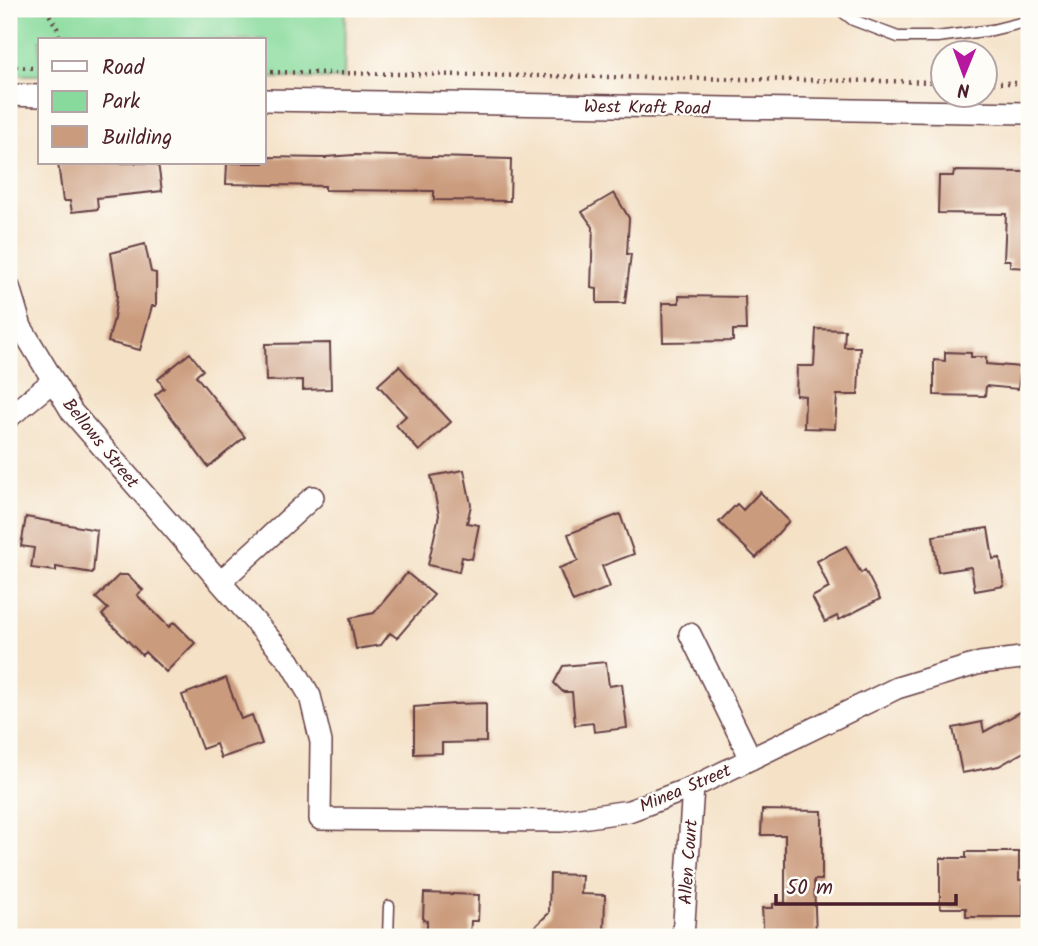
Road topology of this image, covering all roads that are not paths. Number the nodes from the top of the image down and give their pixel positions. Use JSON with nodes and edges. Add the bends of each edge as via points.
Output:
{"nodes":[{"id":1,"x":839,"y":9,"type":"edge"},
{"id":2,"x":1029,"y":22,"type":"edge"},
{"id":3,"x":9,"y":95,"type":"edge"},
{"id":4,"x":38,"y":96,"type":"edge"},
{"id":5,"x":266,"y":100,"type":"edge"},
{"id":6,"x":1029,"y":113,"type":"edge"},
{"id":7,"x":9,"y":287,"type":"edge"},
{"id":8,"x":53,"y":381,"type":"junction"},
{"id":9,"x":9,"y":417,"type":"edge"},
{"id":10,"x":313,"y":497,"type":"dead end"},
{"id":11,"x":220,"y":582,"type":"junction"},
{"id":12,"x":690,"y":634,"type":"dead end"},
{"id":13,"x":1029,"y":657,"type":"edge"},
{"id":14,"x":751,"y":759,"type":"junction"},
{"id":15,"x":693,"y":787,"type":"junction"},
{"id":16,"x":320,"y":819,"type":"joint"},
{"id":17,"x":388,"y":906,"type":"dead end"},
{"id":18,"x":388,"y":937,"type":"edge"},
{"id":19,"x":683,"y":937,"type":"edge"}],
"edges":[{"from":1,"to":2,"type":"lane","via":[[853,20],[898,37],[937,37]]},
{"from":3,"to":4,"type":"street"},
{"from":5,"to":6,"type":"street","name":"West Kraft Road"},
{"from":7,"to":8,"type":"street","name":"Bellows Street","via":[[21,327]]},
{"from":8,"to":9,"type":"street"},
{"from":8,"to":11,"type":"street","name":"Bellows Street","via":[[72,412]]},
{"from":10,"to":11,"type":"street"},
{"from":11,"to":16,"type":"street","name":"Bellows Street","via":[[290,662],[310,696],[321,742]]},
{"from":12,"to":14,"type":"street"},
{"from":13,"to":14,"type":"street","name":"Minea Street","via":[[980,663],[897,688]]},
{"from":14,"to":15,"type":"street","name":"Minea Street"},
{"from":15,"to":16,"type":"street","name":"Minea Street","via":[[629,811],[561,821]]},
{"from":15,"to":19,"type":"street","name":"Allen Court"},
{"from":17,"to":18,"type":"lane"}]}
